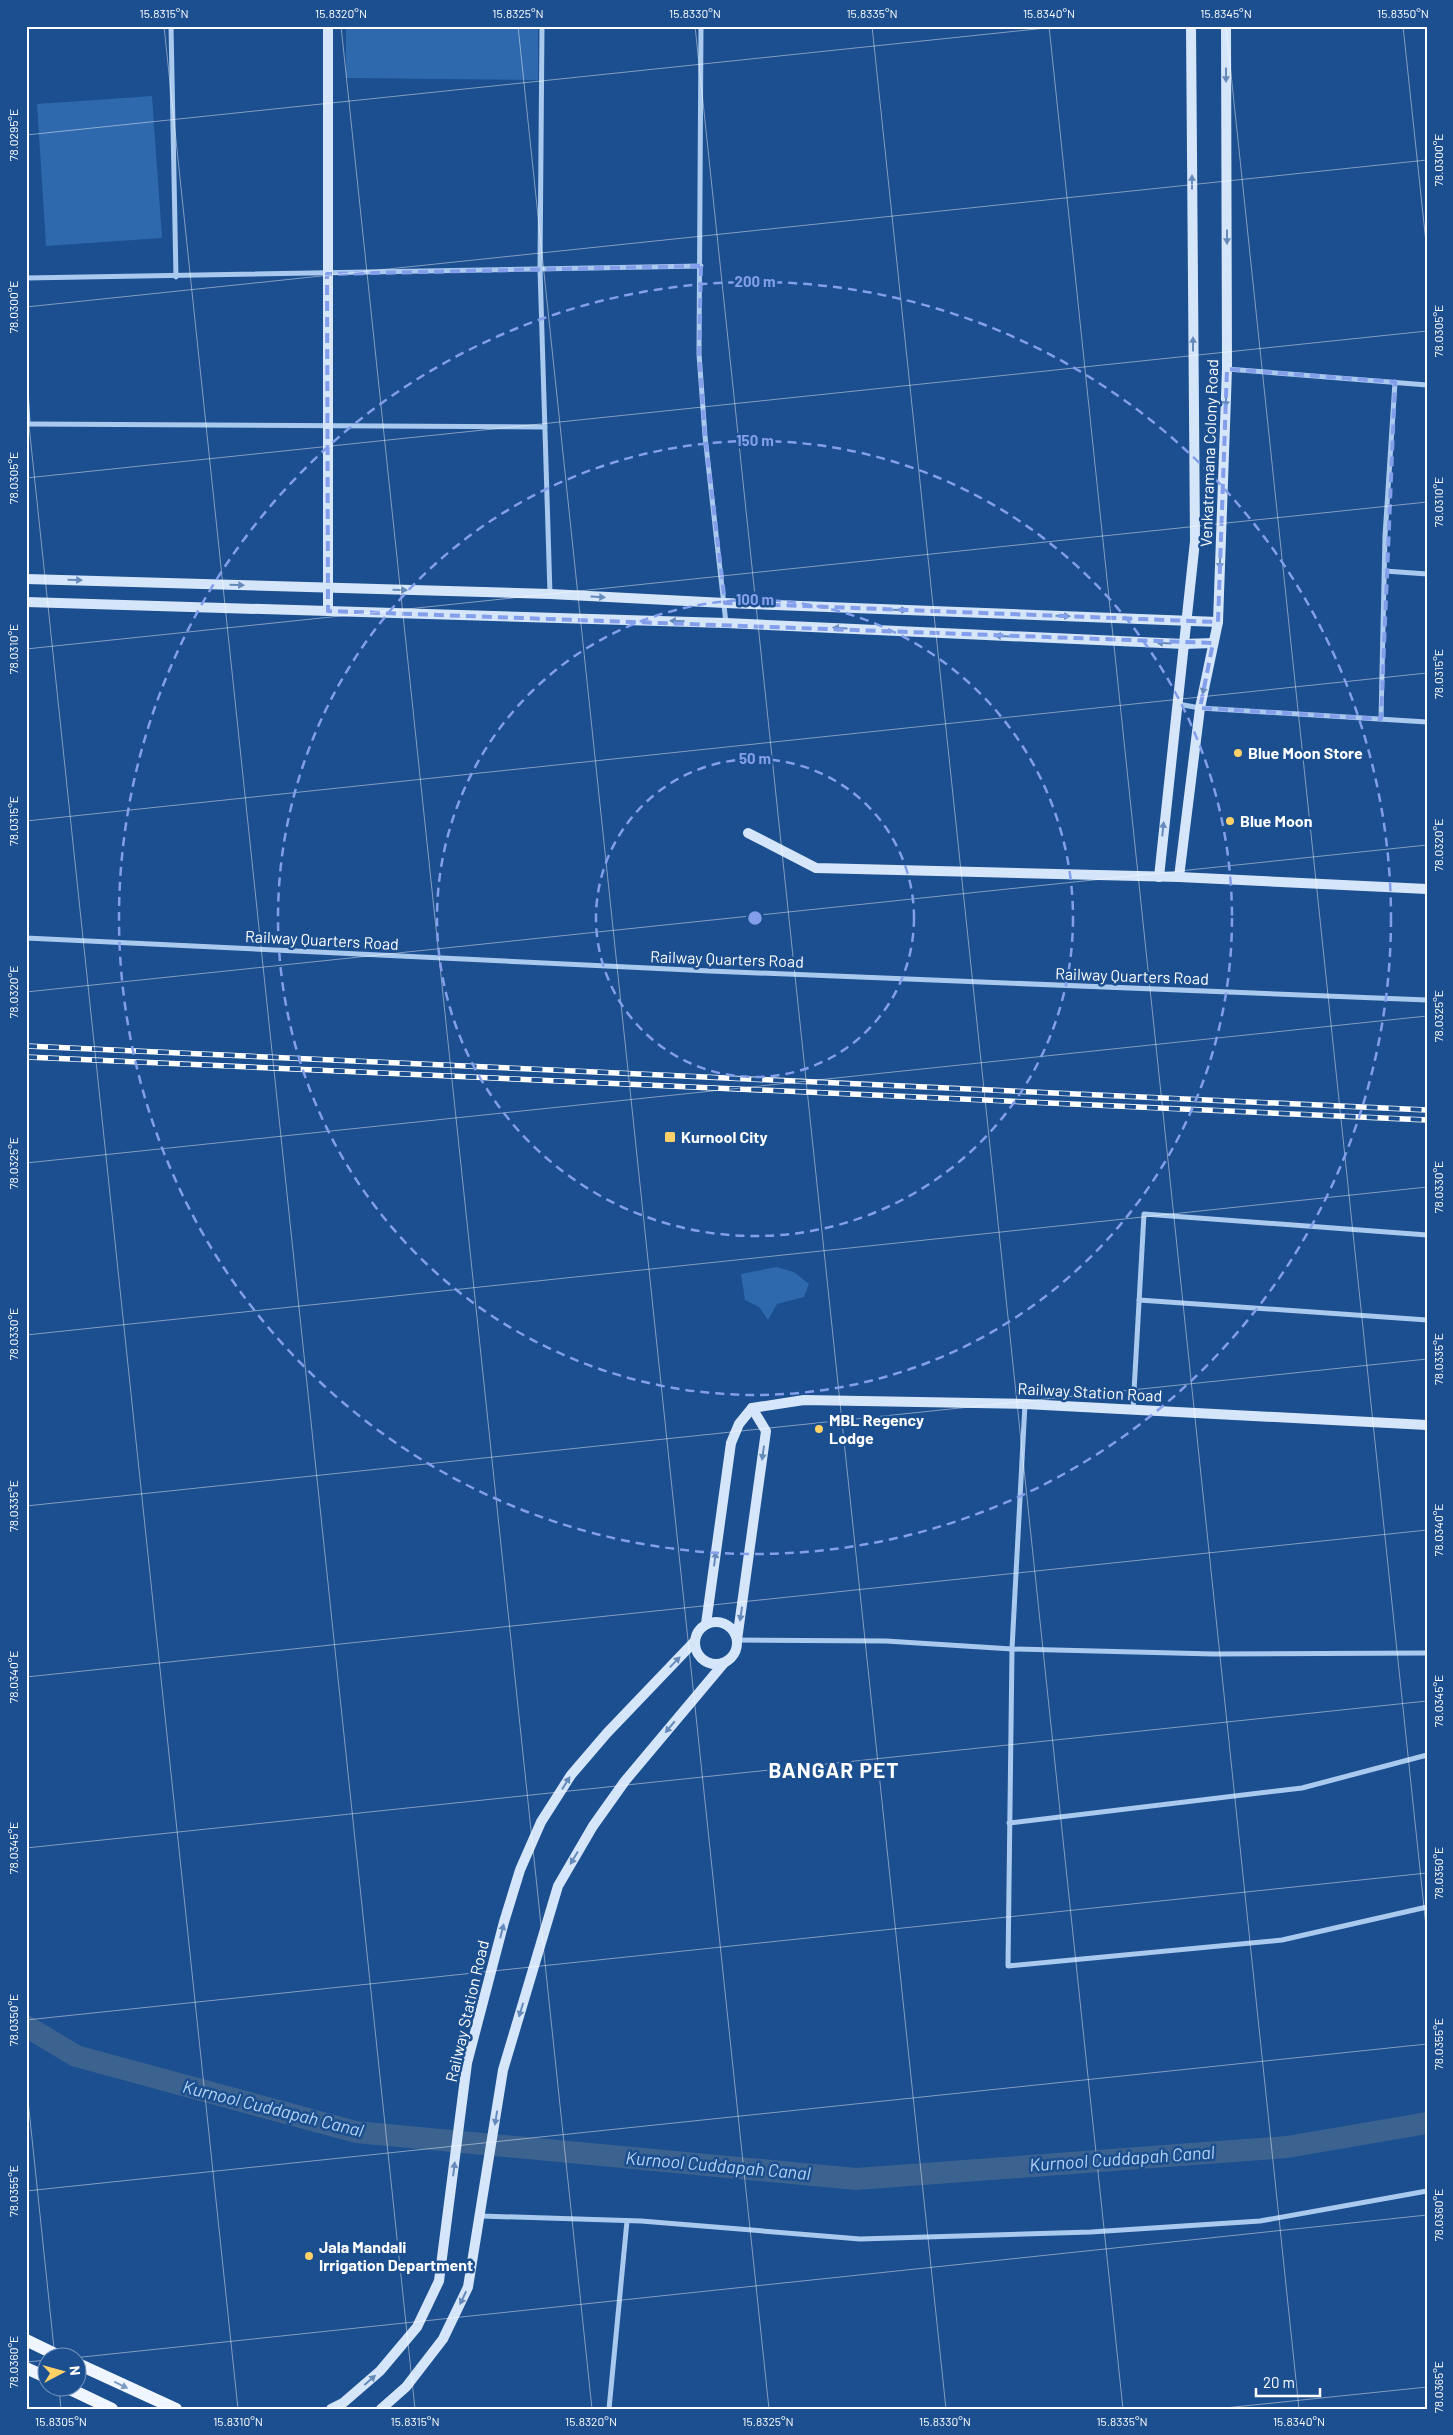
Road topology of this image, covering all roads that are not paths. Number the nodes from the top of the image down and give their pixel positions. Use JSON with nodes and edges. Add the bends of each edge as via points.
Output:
{"nodes":[{"id":1,"x":171,"y":26,"type":"edge"},
{"id":2,"x":328,"y":26,"type":"edge"},
{"id":3,"x":542,"y":26,"type":"edge"},
{"id":4,"x":701,"y":26,"type":"edge"},
{"id":5,"x":1191,"y":26,"type":"edge"},
{"id":6,"x":1226,"y":26,"type":"edge"},
{"id":7,"x":700,"y":266,"type":"junction"},
{"id":8,"x":540,"y":269,"type":"junction"},
{"id":9,"x":327,"y":274,"type":"junction"},
{"id":10,"x":176,"y":277,"type":"junction"},
{"id":11,"x":26,"y":278,"type":"edge"},
{"id":12,"x":1227,"y":369,"type":"junction"},
{"id":13,"x":1395,"y":382,"type":"junction"},
{"id":14,"x":1427,"y":385,"type":"edge"},
{"id":15,"x":26,"y":388,"type":"edge"},
{"id":16,"x":27,"y":424,"type":"edge"},
{"id":17,"x":327,"y":427,"type":"junction"},
{"id":18,"x":545,"y":427,"type":"junction"},
{"id":19,"x":1385,"y":571,"type":"junction"},
{"id":20,"x":1427,"y":574,"type":"edge"},
{"id":21,"x":26,"y":579,"type":"edge"},
{"id":22,"x":328,"y":588,"type":"junction"},
{"id":23,"x":550,"y":594,"type":"junction"},
{"id":24,"x":26,"y":602,"type":"edge"},
{"id":25,"x":725,"y":603,"type":"junction"},
{"id":26,"x":328,"y":611,"type":"junction"},
{"id":27,"x":1187,"y":620,"type":"junction"},
{"id":28,"x":1218,"y":622,"type":"junction"},
{"id":29,"x":726,"y":623,"type":"junction"},
{"id":30,"x":1184,"y":644,"type":"junction"},
{"id":31,"x":1213,"y":644,"type":"junction"},
{"id":32,"x":1176,"y":704,"type":"junction"},
{"id":33,"x":1200,"y":708,"type":"junction"},
{"id":34,"x":1381,"y":719,"type":"junction"},
{"id":35,"x":1427,"y":722,"type":"edge"},
{"id":36,"x":748,"y":833,"type":"dead end"},
{"id":37,"x":1159,"y":877,"type":"junction"},
{"id":38,"x":1179,"y":877,"type":"junction"},
{"id":39,"x":1427,"y":889,"type":"edge"},
{"id":40,"x":26,"y":938,"type":"edge"},
{"id":41,"x":1427,"y":1000,"type":"edge"},
{"id":42,"x":1427,"y":1235,"type":"edge"},
{"id":43,"x":1139,"y":1300,"type":"junction"},
{"id":44,"x":1427,"y":1320,"type":"edge"},
{"id":45,"x":1025,"y":1404,"type":"junction"},
{"id":46,"x":752,"y":1408,"type":"junction"},
{"id":47,"x":1133,"y":1409,"type":"junction"},
{"id":48,"x":1427,"y":1425,"type":"edge"},
{"id":49,"x":706,"y":1624,"type":"junction"},
{"id":50,"x":737,"y":1640,"type":"junction"},
{"id":51,"x":695,"y":1642,"type":"junction"},
{"id":52,"x":1012,"y":1649,"type":"junction"},
{"id":53,"x":1427,"y":1653,"type":"edge"},
{"id":54,"x":724,"y":1663,"type":"junction"},
{"id":55,"x":1427,"y":1755,"type":"edge"},
{"id":56,"x":1009,"y":1823,"type":"junction"},
{"id":57,"x":1427,"y":1906,"type":"edge"},
{"id":58,"x":1427,"y":2191,"type":"edge"},
{"id":59,"x":481,"y":2216,"type":"junction"},
{"id":60,"x":627,"y":2220,"type":"junction"},
{"id":61,"x":26,"y":2340,"type":"edge"},
{"id":62,"x":42,"y":2348,"type":"edge"},
{"id":63,"x":26,"y":2368,"type":"edge"},
{"id":64,"x":88,"y":2369,"type":"edge"},
{"id":65,"x":38,"y":2373,"type":"edge"},
{"id":66,"x":88,"y":2398,"type":"edge"},
{"id":67,"x":112,"y":2409,"type":"edge"},
{"id":68,"x":176,"y":2409,"type":"edge"},
{"id":69,"x":331,"y":2409,"type":"edge"},
{"id":70,"x":381,"y":2409,"type":"edge"},
{"id":71,"x":609,"y":2409,"type":"edge"}],
"edges":[{"from":1,"to":10,"type":"street"},
{"from":2,"to":9,"type":"street"},
{"from":3,"to":8,"type":"street"},
{"from":4,"to":7,"type":"street"},
{"from":27,"to":5,"type":"street","one_way":true,"via":[[1195,541]]},
{"from":6,"to":12,"type":"street","name":"Venkatramana Colony Road","one_way":true},
{"from":7,"to":8,"type":"street"},
{"from":7,"to":25,"type":"street","via":[[699,354]]},
{"from":8,"to":9,"type":"street"},
{"from":8,"to":18,"type":"street"},
{"from":9,"to":10,"type":"street"},
{"from":9,"to":17,"type":"street"},
{"from":10,"to":11,"type":"street"},
{"from":12,"to":13,"type":"street"},
{"from":12,"to":28,"type":"street","name":"Venkatramana Colony Road","one_way":true},
{"from":13,"to":14,"type":"street"},
{"from":13,"to":19,"type":"street"},
{"from":15,"to":16,"type":"street"},
{"from":16,"to":17,"type":"street"},
{"from":17,"to":18,"type":"street"},
{"from":17,"to":22,"type":"street"},
{"from":18,"to":23,"type":"street"},
{"from":19,"to":20,"type":"street"},
{"from":19,"to":34,"type":"street"},
{"from":21,"to":22,"type":"street","one_way":true},
{"from":22,"to":23,"type":"street","one_way":true},
{"from":22,"to":26,"type":"street"},
{"from":23,"to":25,"type":"street","one_way":true},
{"from":24,"to":26,"type":"street"},
{"from":25,"to":27,"type":"street","one_way":true},
{"from":25,"to":29,"type":"street"},
{"from":29,"to":26,"type":"street","one_way":true},
{"from":27,"to":28,"type":"street"},
{"from":27,"to":30,"type":"street"},
{"from":28,"to":31,"type":"street","name":"Venkatramana Colony Road"},
{"from":30,"to":29,"type":"street","one_way":true},
{"from":30,"to":31,"type":"street"},
{"from":30,"to":32,"type":"street"},
{"from":31,"to":33,"type":"street","name":"Venkatramana Colony Road","one_way":true},
{"from":32,"to":33,"type":"street"},
{"from":37,"to":32,"type":"street","one_way":true},
{"from":33,"to":34,"type":"street"},
{"from":33,"to":38,"type":"street","name":"Venkatramana Colony Road"},
{"from":34,"to":35,"type":"street"},
{"from":36,"to":37,"type":"street","via":[[816,868]]},
{"from":37,"to":38,"type":"street"},
{"from":38,"to":39,"type":"street"},
{"from":40,"to":41,"type":"street","name":"Railway Quarters Road","via":[[720,972]]},
{"from":42,"to":43,"type":"street","via":[[1144,1214]]},
{"from":43,"to":44,"type":"street"},
{"from":43,"to":47,"type":"street"},
{"from":45,"to":46,"type":"street","name":"Railway Station Road","via":[[804,1400]]},
{"from":45,"to":47,"type":"street","name":"Railway Station Road"},
{"from":45,"to":52,"type":"street"},
{"from":49,"to":46,"type":"street","one_way":true,"via":[[731,1443],[739,1424]]},
{"from":46,"to":50,"type":"street","one_way":true,"via":[[766,1430]]},
{"from":47,"to":48,"type":"street","name":"Railway Station Road"},
{"from":49,"to":50,"type":"street","via":[[726,1624],[732,1628]]},
{"from":49,"to":51,"type":"street"},
{"from":50,"to":52,"type":"street","via":[[886,1641]]},
{"from":50,"to":54,"type":"street","via":[[734,1654]]},
{"from":51,"to":54,"type":"street","via":[[704,1660]]},
{"from":69,"to":51,"type":"street","name":"Railway Station Road","one_way":true,"via":[[343,2403],[380,2371],[417,2327],[439,2281],[468,2063],[520,1870],[541,1822],[571,1775]]},
{"from":52,"to":53,"type":"street","via":[[1214,1654]]},
{"from":52,"to":56,"type":"street"},
{"from":54,"to":59,"type":"street","one_way":true,"via":[[625,1782],[593,1826],[558,1886],[503,2070]]},
{"from":55,"to":56,"type":"street","via":[[1302,1788]]},
{"from":56,"to":57,"type":"street","via":[[1008,1966],[1282,1940]]},
{"from":58,"to":60,"type":"street","via":[[1260,2221],[1091,2232],[860,2239]]},
{"from":59,"to":60,"type":"street"},
{"from":59,"to":70,"type":"street","one_way":true,"via":[[468,2287],[443,2339],[406,2387]]},
{"from":60,"to":71,"type":"street"},
{"from":61,"to":62,"type":"main road"},
{"from":63,"to":65,"type":"main road"},
{"from":64,"to":68,"type":"main road","one_way":true},
{"from":66,"to":67,"type":"main road"}]}
